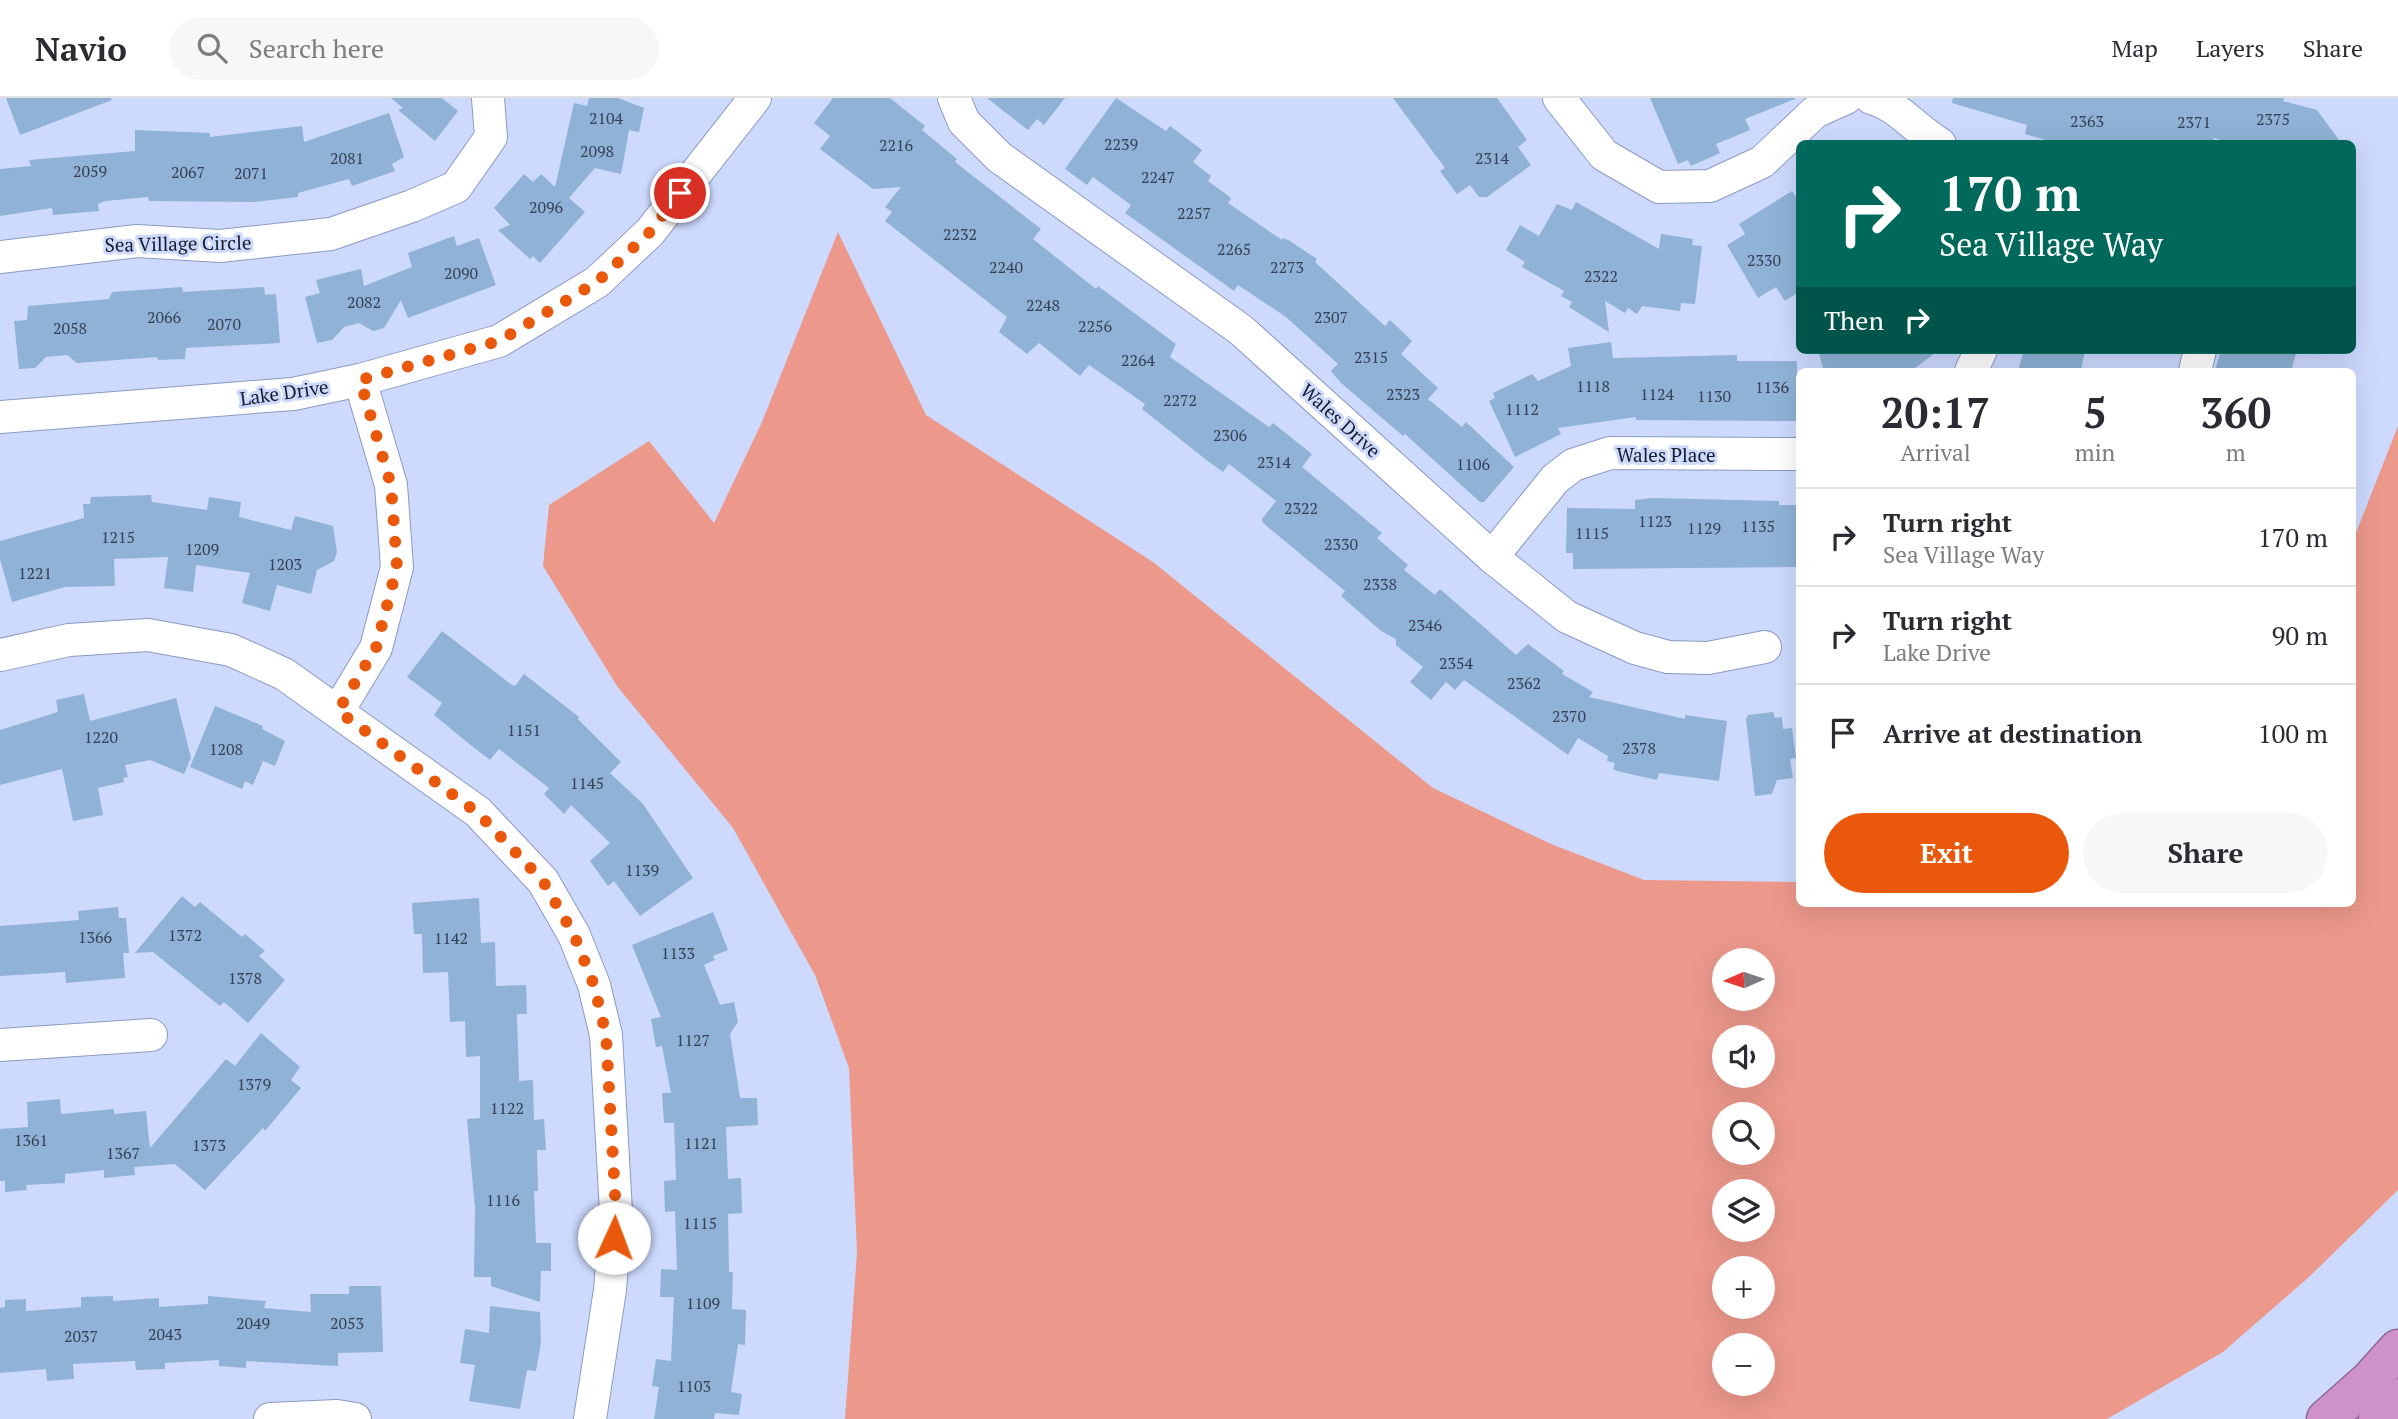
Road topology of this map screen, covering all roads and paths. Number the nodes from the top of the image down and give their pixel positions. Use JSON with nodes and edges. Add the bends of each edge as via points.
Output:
{"nodes":[{"id":1,"x":488,"y":98,"type":"edge"},
{"id":2,"x":755,"y":98,"type":"edge"},
{"id":3,"x":954,"y":98,"type":"edge"},
{"id":4,"x":1559,"y":98,"type":"edge"},
{"id":5,"x":1846,"y":98,"type":"edge"},
{"id":6,"x":1871,"y":98,"type":"edge"},
{"id":7,"x":1934,"y":140,"type":"edge"},
{"id":8,"x":0,"y":257,"type":"edge"},
{"id":9,"x":360,"y":380,"type":"junction"},
{"id":10,"x":0,"y":417,"type":"edge"},
{"id":11,"x":1796,"y":454,"type":"edge"},
{"id":12,"x":1492,"y":557,"type":"junction"},
{"id":13,"x":1765,"y":647,"type":"dead end"},
{"id":14,"x":0,"y":655,"type":"edge"},
{"id":15,"x":338,"y":711,"type":"junction"},
{"id":16,"x":151,"y":1035,"type":"dead end"},
{"id":17,"x":0,"y":1045,"type":"edge"},
{"id":18,"x":2398,"y":1349,"type":"edge"},
{"id":19,"x":2398,"y":1398,"type":"edge"},
{"id":20,"x":270,"y":1419,"type":"edge"},
{"id":21,"x":355,"y":1419,"type":"edge"},
{"id":22,"x":590,"y":1419,"type":"edge"},
{"id":23,"x":2326,"y":1419,"type":"edge"},
{"id":24,"x":2378,"y":1419,"type":"edge"}],
"edges":[{"from":1,"to":8,"type":"street","name":"Sea Village Circle","via":[[491,137],[456,187],[331,234],[220,246],[137,241]]},
{"from":2,"to":9,"type":"street","name":"Lake Drive","via":[[650,232],[597,282],[499,341]]},
{"from":3,"to":12,"type":"street","name":"Wales Drive","via":[[964,122],[999,157],[1241,330]]},
{"from":4,"to":5,"type":"street","via":[[1604,155],[1659,187],[1710,186],[1762,162],[1815,112]]},
{"from":6,"to":7,"type":"street","via":[[1889,103]]},
{"from":9,"to":10,"type":"street","name":"Lake Drive","via":[[293,394]]},
{"from":9,"to":15,"type":"street","via":[[391,485],[397,567],[376,648]]},
{"from":11,"to":12,"type":"street","name":"Wales Place","via":[[1610,453],[1573,465],[1555,480]]},
{"from":12,"to":13,"type":"street","name":"Wales Drive","via":[[1567,617],[1635,648],[1668,657],[1708,658]]},
{"from":14,"to":15,"type":"street","via":[[69,640],[148,635],[231,650],[284,674]]},
{"from":15,"to":22,"type":"street","via":[[478,813],[543,881],[574,935],[594,985],[606,1035],[616,1212],[610,1290]]},
{"from":16,"to":17,"type":"street"},
{"from":18,"to":23,"type":"highway"},
{"from":19,"to":24,"type":"highway"},
{"from":20,"to":21,"type":"street"}]}
